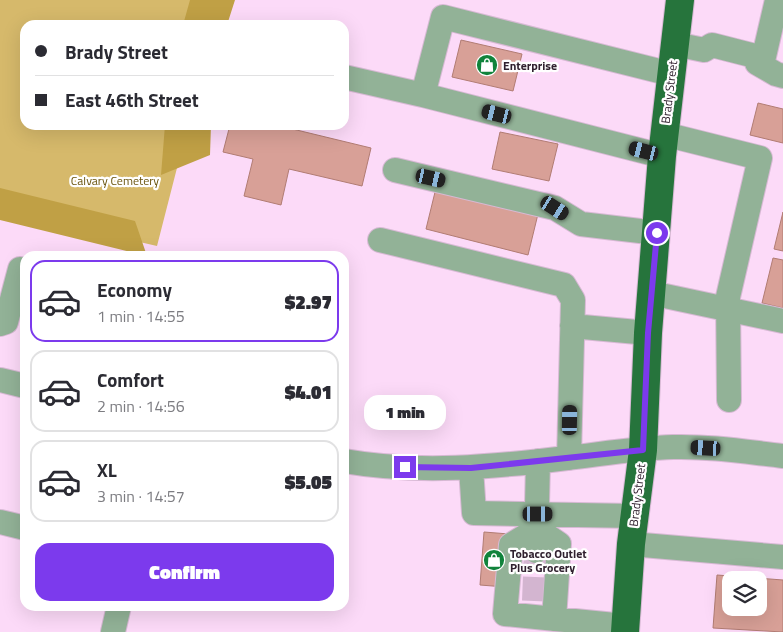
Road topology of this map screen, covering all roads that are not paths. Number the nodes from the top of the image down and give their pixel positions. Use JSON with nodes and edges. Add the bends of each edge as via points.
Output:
{"nodes":[{"id":1,"x":680,"y":0,"type":"edge"},
{"id":2,"x":777,"y":0,"type":"edge"},
{"id":3,"x":675,"y":44,"type":"junction"},
{"id":4,"x":772,"y":69,"type":"edge"},
{"id":5,"x":671,"y":74,"type":"junction"},
{"id":6,"x":349,"y":78,"type":"edge"},
{"id":7,"x":423,"y":95,"type":"junction"},
{"id":8,"x":663,"y":145,"type":"junction"},
{"id":9,"x":395,"y":170,"type":"dead end"},
{"id":10,"x":657,"y":233,"type":"junction"},
{"id":11,"x":380,"y":240,"type":"dead end"},
{"id":12,"x":20,"y":269,"type":"edge"},
{"id":13,"x":652,"y":293,"type":"junction"},
{"id":14,"x":729,"y":310,"type":"junction"},
{"id":15,"x":783,"y":321,"type":"edge"},
{"id":16,"x":0,"y":324,"type":"edge"},
{"id":17,"x":572,"y":326,"type":"junction"},
{"id":18,"x":648,"y":333,"type":"junction"},
{"id":19,"x":0,"y":380,"type":"edge"},
{"id":20,"x":20,"y":385,"type":"edge"},
{"id":21,"x":729,"y":400,"type":"dead end"},
{"id":22,"x":643,"y":450,"type":"junction"},
{"id":23,"x":783,"y":456,"type":"edge"},
{"id":24,"x":569,"y":458,"type":"junction"},
{"id":25,"x":349,"y":461,"type":"edge"},
{"id":26,"x":538,"y":461,"type":"junction"},
{"id":27,"x":471,"y":468,"type":"junction"},
{"id":28,"x":634,"y":516,"type":"junction"},
{"id":29,"x":0,"y":522,"type":"edge"},
{"id":30,"x":20,"y":527,"type":"edge"},
{"id":31,"x":537,"y":531,"type":"junction"},
{"id":32,"x":632,"y":544,"type":"junction"},
{"id":33,"x":783,"y":557,"type":"edge"},
{"id":34,"x":118,"y":611,"type":"edge"},
{"id":35,"x":540,"y":612,"type":"junction"},
{"id":36,"x":625,"y":629,"type":"edge"},
{"id":37,"x":112,"y":632,"type":"edge"}],
"edges":[{"from":1,"to":3,"type":"highway","name":"Brady Street"},
{"from":2,"to":4,"type":"street"},
{"from":3,"to":4,"type":"street","via":[[704,50],[710,59],[750,69]]},
{"from":3,"to":5,"type":"highway","name":"Brady Street"},
{"from":5,"to":7,"type":"street","via":[[443,17]]},
{"from":5,"to":8,"type":"highway","name":"Brady Street"},
{"from":6,"to":7,"type":"street"},
{"from":7,"to":8,"type":"street"},
{"from":8,"to":10,"type":"highway","name":"Brady Street"},
{"from":8,"to":14,"type":"street","via":[[760,158],[728,297]]},
{"from":9,"to":10,"type":"street","via":[[555,208],[581,224]]},
{"from":10,"to":13,"type":"highway","name":"Brady Street"},
{"from":11,"to":17,"type":"street","via":[[564,285],[573,300]]},
{"from":12,"to":16,"type":"street","via":[[6,322]]},
{"from":13,"to":14,"type":"street"},
{"from":13,"to":18,"type":"highway","name":"Brady Street"},
{"from":14,"to":15,"type":"street"},
{"from":14,"to":21,"type":"street"},
{"from":17,"to":18,"type":"street"},
{"from":17,"to":24,"type":"street"},
{"from":18,"to":22,"type":"highway","name":"Brady Street"},
{"from":19,"to":20,"type":"street"},
{"from":22,"to":23,"type":"street","via":[[673,447],[723,449]]},
{"from":22,"to":24,"type":"street"},
{"from":22,"to":28,"type":"highway","name":"Brady Street"},
{"from":24,"to":26,"type":"street"},
{"from":25,"to":27,"type":"street","via":[[405,467]]},
{"from":26,"to":27,"type":"street"},
{"from":26,"to":31,"type":"street"},
{"from":27,"to":31,"type":"street","via":[[474,513]]},
{"from":28,"to":31,"type":"street"},
{"from":28,"to":32,"type":"highway","name":"Brady Street"},
{"from":29,"to":30,"type":"street"},
{"from":31,"to":35,"type":"street","via":[[559,544]]},
{"from":31,"to":35,"type":"street","via":[[511,545],[505,614]]},
{"from":32,"to":33,"type":"street"},
{"from":32,"to":36,"type":"highway","name":"Brady Street"},
{"from":34,"to":37,"type":"street"},
{"from":35,"to":36,"type":"street"}]}
